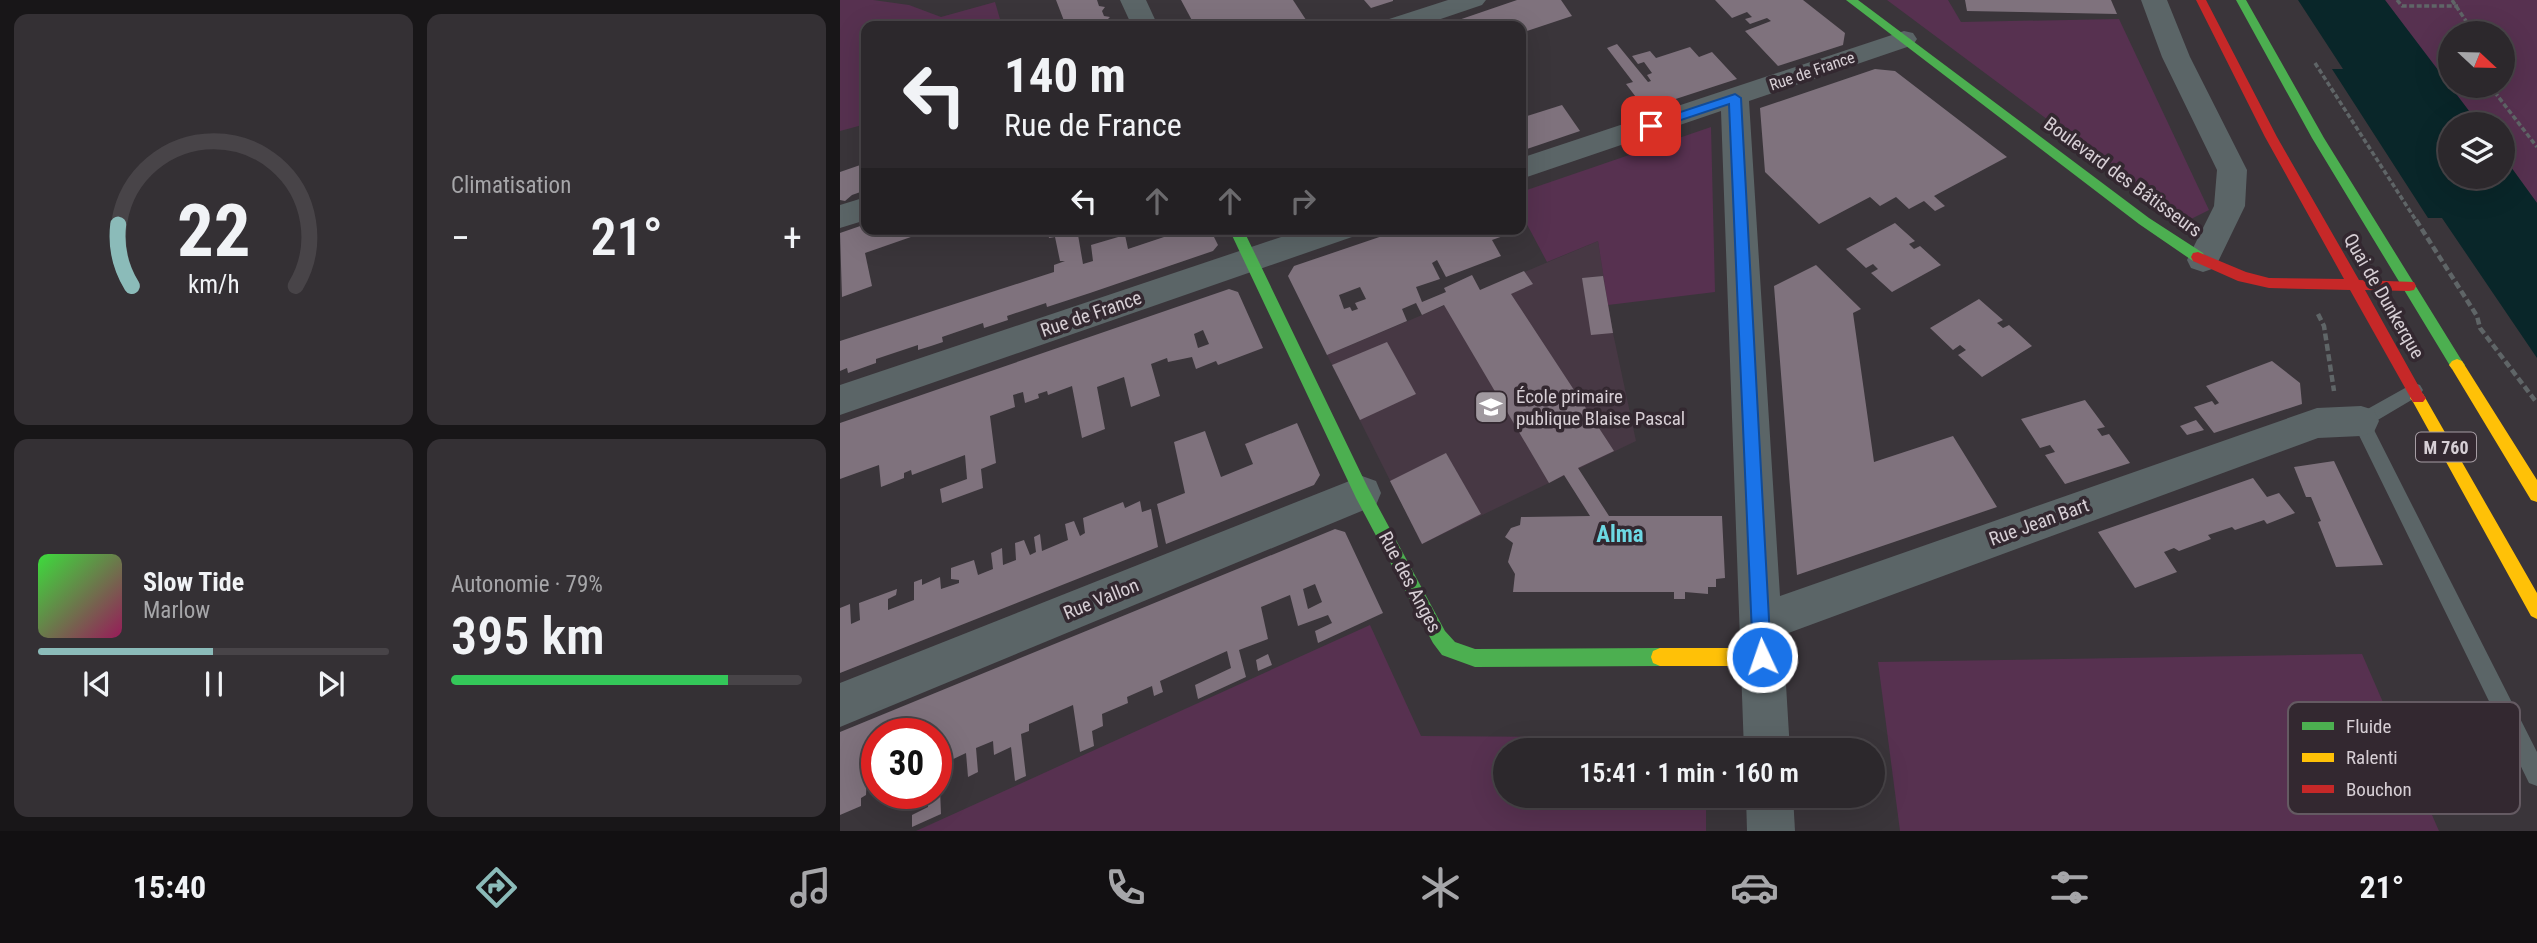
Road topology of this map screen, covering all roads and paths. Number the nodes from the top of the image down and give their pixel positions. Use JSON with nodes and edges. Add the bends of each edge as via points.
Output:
{"nodes":[{"id":1,"x":1133,"y":0,"type":"edge"},
{"id":2,"x":1474,"y":0,"type":"edge"},
{"id":3,"x":1851,"y":0,"type":"edge"},
{"id":4,"x":2154,"y":0,"type":"edge"},
{"id":5,"x":2201,"y":0,"type":"edge"},
{"id":6,"x":2241,"y":0,"type":"edge"},
{"id":7,"x":2398,"y":0,"type":"edge"},
{"id":8,"x":2452,"y":0,"type":"edge"},
{"id":9,"x":2458,"y":6,"type":"junction"},
{"id":10,"x":1143,"y":21,"type":"edge"},
{"id":11,"x":1410,"y":21,"type":"edge"},
{"id":12,"x":2467,"y":21,"type":"edge"},
{"id":13,"x":1904,"y":39,"type":"junction"},
{"id":14,"x":2310,"y":55,"type":"dead end"},
{"id":15,"x":1735,"y":98,"type":"junction"},
{"id":16,"x":2499,"y":98,"type":"edge"},
{"id":17,"x":2537,"y":147,"type":"edge"},
{"id":18,"x":1526,"y":167,"type":"edge"},
{"id":19,"x":861,"y":210,"type":"edge"},
{"id":20,"x":840,"y":217,"type":"edge"},
{"id":21,"x":1240,"y":235,"type":"edge"},
{"id":22,"x":1324,"y":235,"type":"edge"},
{"id":23,"x":1250,"y":260,"type":"junction"},
{"id":24,"x":2203,"y":260,"type":"junction"},
{"id":25,"x":2305,"y":284,"type":"junction"},
{"id":26,"x":2353,"y":285,"type":"junction"},
{"id":27,"x":2409,"y":286,"type":"junction"},
{"id":28,"x":2414,"y":390,"type":"junction"},
{"id":29,"x":2535,"y":397,"type":"edge"},
{"id":30,"x":840,"y":400,"type":"edge"},
{"id":31,"x":2537,"y":403,"type":"edge"},
{"id":32,"x":2361,"y":421,"type":"junction"},
{"id":33,"x":2317,"y":423,"type":"junction"},
{"id":34,"x":1362,"y":493,"type":"junction"},
{"id":35,"x":2537,"y":495,"type":"edge"},
{"id":36,"x":2537,"y":610,"type":"edge"},
{"id":37,"x":1761,"y":640,"type":"junction"},
{"id":38,"x":2501,"y":702,"type":"edge"},
{"id":39,"x":840,"y":705,"type":"edge"},
{"id":40,"x":1766,"y":738,"type":"edge"},
{"id":41,"x":2520,"y":741,"type":"edge"},
{"id":42,"x":2537,"y":775,"type":"edge"},
{"id":43,"x":1770,"y":808,"type":"edge"},
{"id":44,"x":1771,"y":831,"type":"edge"}],
"edges":[{"from":1,"to":10,"type":"street"},
{"from":2,"to":11,"type":"street"},
{"from":3,"to":13,"type":"main road","name":"Boulevard des Bâtisseurs"},
{"from":4,"to":24,"type":"street","via":[[2176,57],[2232,170],[2233,198]]},
{"from":5,"to":26,"type":"main road","name":"Quai de Dunkerque","number":"M 760"},
{"from":6,"to":27,"type":"main road","name":"Quai de Dunkerque","number":"M 760","via":[[2294,98]]},
{"from":7,"to":9,"type":"path","via":[[2402,6]]},
{"from":8,"to":9,"type":"path"},
{"from":9,"to":12,"type":"path"},
{"from":13,"to":15,"type":"street","name":"Rue de France"},
{"from":13,"to":24,"type":"main road","name":"Boulevard des Bâtisseurs"},
{"from":14,"to":29,"type":"path","via":[[2477,316],[2480,328]]},
{"from":15,"to":18,"type":"street","name":"Rue de France"},
{"from":15,"to":37,"type":"street"},
{"from":16,"to":17,"type":"path"},
{"from":19,"to":20,"type":"street"},
{"from":21,"to":23,"type":"main road","name":"Rue des Anges"},
{"from":22,"to":23,"type":"street","name":"Rue de France"},
{"from":23,"to":30,"type":"street","name":"Rue de France"},
{"from":23,"to":34,"type":"main road","name":"Rue des Anges"},
{"from":24,"to":25,"type":"main road","name":"Boulevard des Bâtisseurs","via":[[2246,279]]},
{"from":25,"to":26,"type":"main road","name":"Boulevard des Bâtisseurs"},
{"from":25,"to":33,"type":"path","via":[[2324,326],[2334,388],[2329,411]]},
{"from":26,"to":27,"type":"main road","name":"Boulevard des Bâtisseurs"},
{"from":26,"to":28,"type":"main road","name":"Quai de Dunkerque","number":"M 760"},
{"from":27,"to":35,"type":"main road","name":"Quai de Dunkerque","number":"M 760"},
{"from":28,"to":32,"type":"lane"},
{"from":28,"to":36,"type":"main road","name":"Quai de Dunkerque","number":"M 760"},
{"from":29,"to":31,"type":"path"},
{"from":32,"to":33,"type":"street","name":"Rue Jean Bart"},
{"from":32,"to":38,"type":"lane"},
{"from":33,"to":37,"type":"street","name":"Rue Jean Bart","via":[[2185,469]]},
{"from":34,"to":37,"type":"main road","name":"Rue des Anges","via":[[1438,637],[1457,654],[1475,658]]},
{"from":34,"to":39,"type":"street","name":"Rue Vallon"},
{"from":37,"to":40,"type":"street"},
{"from":41,"to":42,"type":"lane"},
{"from":43,"to":44,"type":"street"}]}
